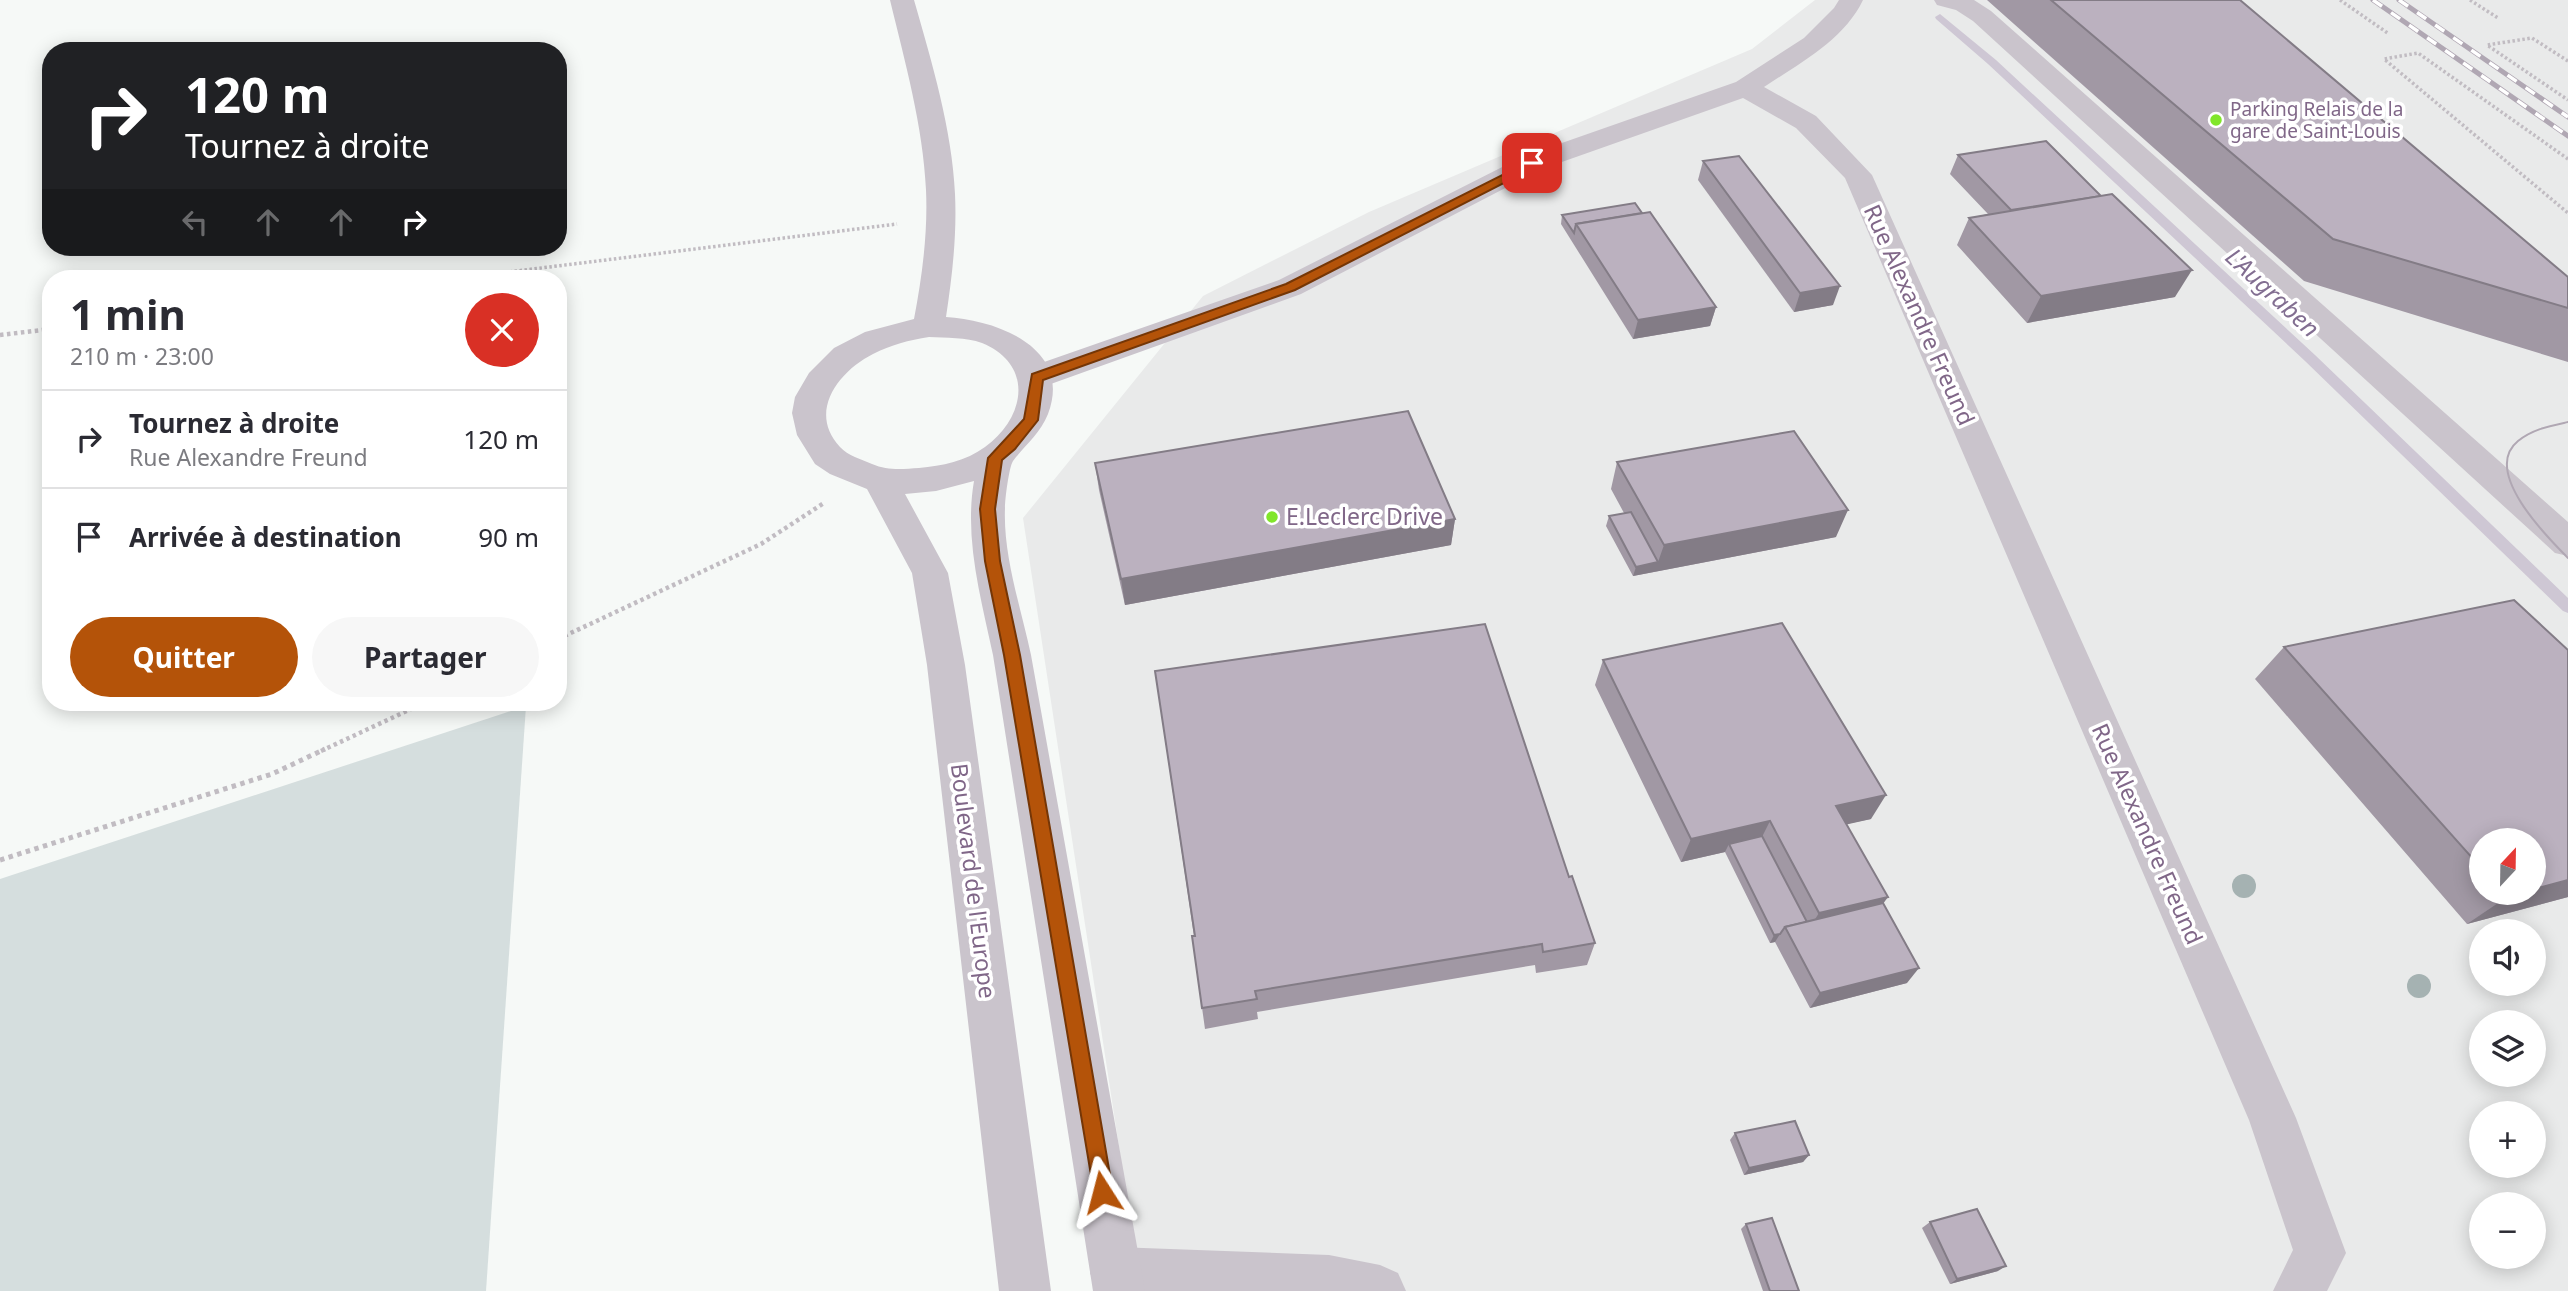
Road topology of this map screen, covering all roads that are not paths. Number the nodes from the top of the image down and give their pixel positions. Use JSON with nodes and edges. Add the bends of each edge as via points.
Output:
{"nodes":[{"id":1,"x":902,"y":0,"type":"edge"},
{"id":2,"x":1851,"y":0,"type":"edge"},
{"id":3,"x":1946,"y":0,"type":"edge"},
{"id":4,"x":1745,"y":88,"type":"junction"},
{"id":5,"x":929,"y":327,"type":"junction"},
{"id":6,"x":1036,"y":377,"type":"junction"},
{"id":7,"x":995,"y":458,"type":"junction"},
{"id":8,"x":873,"y":479,"type":"junction"},
{"id":9,"x":2568,"y":543,"type":"edge"},
{"id":10,"x":1117,"y":1282,"type":"edge"},
{"id":11,"x":1026,"y":1291,"type":"edge"},
{"id":12,"x":1380,"y":1291,"type":"edge"},
{"id":13,"x":2299,"y":1291,"type":"edge"}],
"edges":[{"from":1,"to":5,"type":"street","via":[[940,174]]},
{"from":2,"to":4,"type":"street","via":[[1813,43]]},
{"from":3,"to":9,"type":"street","via":[[1982,16]]},
{"from":4,"to":6,"type":"street","via":[[1532,163],[1290,287]]},
{"from":4,"to":13,"type":"street","name":"Rue Alexandre Freund","via":[[1806,122],[1858,175],[2272,1118],[2320,1253]]},
{"from":5,"to":6,"type":"street","via":[[969,329],[1001,339],[1025,358]]},
{"from":5,"to":8,"type":"street","via":[[902,330],[861,345],[818,383],[808,410],[812,436],[831,459]]},
{"from":6,"to":7,"type":"street","via":[[1031,420]]},
{"from":7,"to":8,"type":"street","via":[[937,480]]},
{"from":7,"to":10,"type":"street","via":[[987,509],[992,561],[1012,655]]},
{"from":8,"to":11,"type":"street","name":"Boulevard de l'Europe","via":[[930,573],[946,665]]},
{"from":10,"to":12,"type":"street","via":[[1329,1281]]}]}
